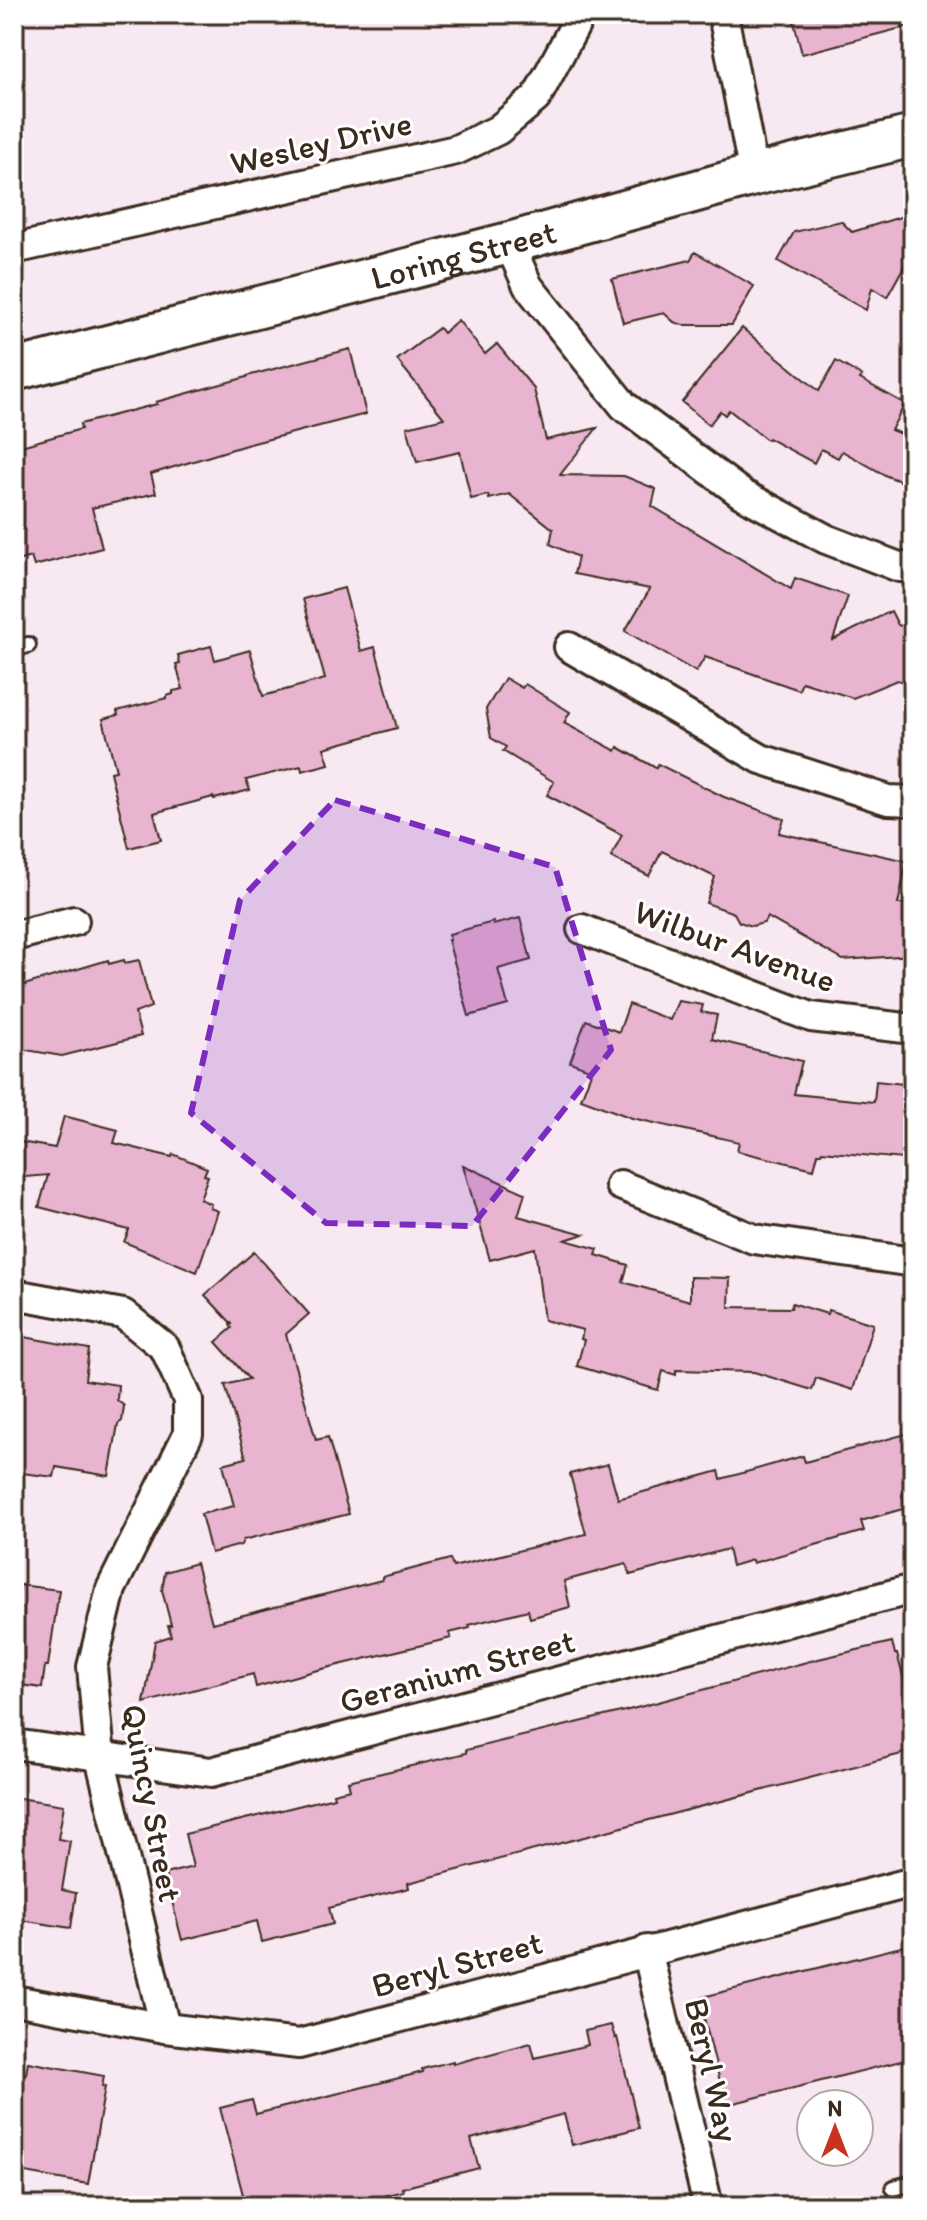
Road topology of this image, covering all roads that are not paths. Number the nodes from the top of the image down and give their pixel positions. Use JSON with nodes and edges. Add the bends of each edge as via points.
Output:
{"nodes":[{"id":1,"x":581,"y":14,"type":"edge"},
{"id":2,"x":723,"y":14,"type":"edge"},
{"id":3,"x":913,"y":136,"type":"edge"},
{"id":4,"x":754,"y":175,"type":"junction"},
{"id":5,"x":509,"y":243,"type":"junction"},
{"id":6,"x":14,"y":249,"type":"edge"},
{"id":7,"x":14,"y":370,"type":"edge"},
{"id":8,"x":913,"y":567,"type":"edge"},
{"id":9,"x":569,"y":647,"type":"dead end"},
{"id":10,"x":913,"y":801,"type":"edge"},
{"id":11,"x":74,"y":921,"type":"dead end"},
{"id":12,"x":582,"y":929,"type":"dead end"},
{"id":13,"x":14,"y":936,"type":"edge"},
{"id":14,"x":913,"y":1029,"type":"edge"},
{"id":15,"x":620,"y":1185,"type":"dead end"},
{"id":16,"x":913,"y":1262,"type":"edge"},
{"id":17,"x":14,"y":1294,"type":"edge"},
{"id":18,"x":913,"y":1589,"type":"edge"},
{"id":19,"x":14,"y":1744,"type":"edge"},
{"id":20,"x":100,"y":1757,"type":"junction"},
{"id":21,"x":913,"y":1882,"type":"edge"},
{"id":22,"x":647,"y":1950,"type":"junction"},
{"id":23,"x":14,"y":2000,"type":"edge"},
{"id":24,"x":165,"y":2028,"type":"junction"},
{"id":25,"x":913,"y":2183,"type":"edge"},
{"id":26,"x":894,"y":2188,"type":"dead end"},
{"id":27,"x":708,"y":2206,"type":"edge"}],
"edges":[{"from":1,"to":6,"type":"street","name":"Wesley Drive","via":[[536,98],[498,130],[456,150]]},
{"from":2,"to":4,"type":"street"},
{"from":3,"to":4,"type":"street","name":"Loring Street"},
{"from":4,"to":5,"type":"street","name":"Loring Street"},
{"from":5,"to":7,"type":"street","name":"Loring Street"},
{"from":5,"to":8,"type":"street","via":[[528,286],[624,406],[742,494],[826,539],[899,567]]},
{"from":9,"to":10,"type":"street","via":[[761,759],[888,800]]},
{"from":11,"to":13,"type":"street"},
{"from":12,"to":14,"type":"street","name":"Wilbur Avenue","via":[[811,1017]]},
{"from":15,"to":16,"type":"street","via":[[754,1239]]},
{"from":17,"to":20,"type":"street","name":"Quincy Street","via":[[123,1314],[165,1348],[188,1400],[188,1434],[111,1589],[92,1667]]},
{"from":18,"to":20,"type":"street","name":"Geranium Street","via":[[211,1772]]},
{"from":19,"to":20,"type":"street","name":"Geranium Street"},
{"from":20,"to":24,"type":"street","name":"Quincy Street"},
{"from":21,"to":22,"type":"street","name":"Beryl Street"},
{"from":22,"to":24,"type":"street","name":"Beryl Street","via":[[299,2044]]},
{"from":22,"to":27,"type":"street","name":"Beryl Way"},
{"from":23,"to":24,"type":"street","name":"Beryl Street"},
{"from":25,"to":26,"type":"lane"}]}
